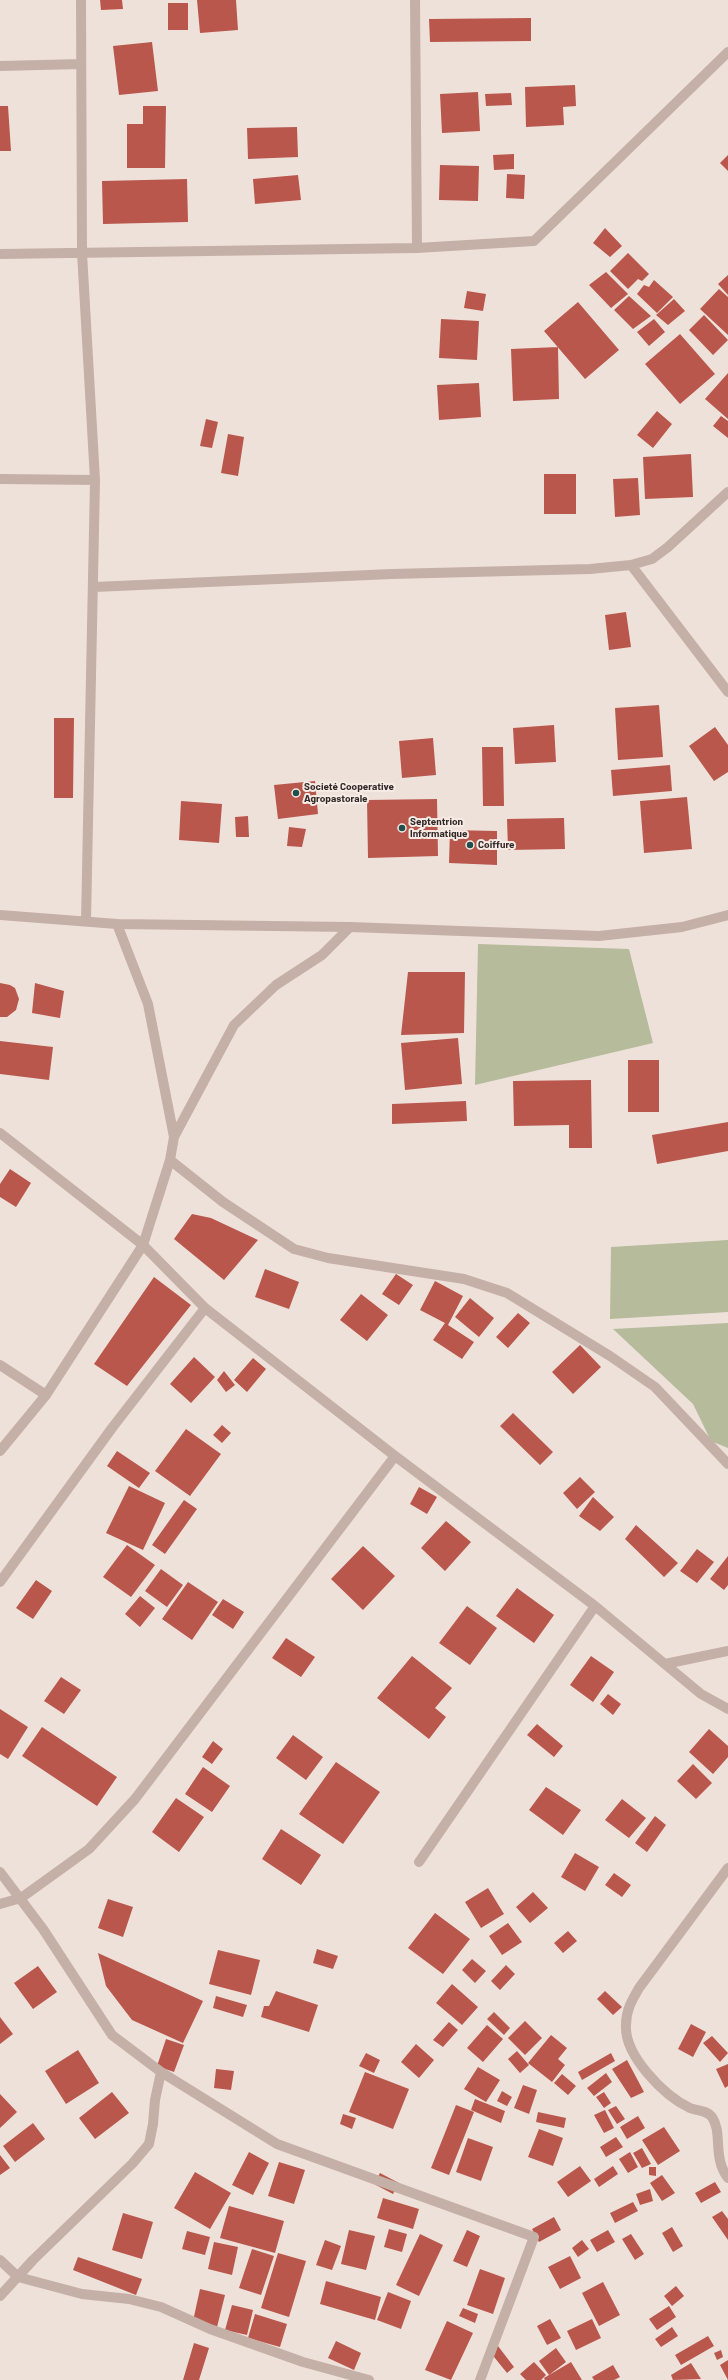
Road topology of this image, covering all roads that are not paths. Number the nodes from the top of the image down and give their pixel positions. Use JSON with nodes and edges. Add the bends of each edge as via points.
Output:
{"nodes":[{"id":1,"x":81,"y":0,"type":"edge"},
{"id":2,"x":415,"y":0,"type":"edge"},
{"id":3,"x":728,"y":52,"type":"edge"},
{"id":4,"x":81,"y":64,"type":"junction"},
{"id":5,"x":0,"y":66,"type":"edge"},
{"id":6,"x":416,"y":248,"type":"junction"},
{"id":7,"x":82,"y":253,"type":"junction"},
{"id":8,"x":0,"y":254,"type":"edge"},
{"id":9,"x":0,"y":479,"type":"edge"},
{"id":10,"x":95,"y":480,"type":"junction"},
{"id":11,"x":728,"y":492,"type":"edge"},
{"id":12,"x":631,"y":565,"type":"junction"},
{"id":13,"x":94,"y":587,"type":"junction"},
{"id":14,"x":728,"y":692,"type":"edge"},
{"id":15,"x":0,"y":914,"type":"edge"},
{"id":16,"x":728,"y":915,"type":"edge"},
{"id":17,"x":86,"y":921,"type":"junction"},
{"id":18,"x":117,"y":924,"type":"junction"},
{"id":19,"x":350,"y":927,"type":"junction"},
{"id":20,"x":0,"y":1133,"type":"edge"},
{"id":21,"x":174,"y":1137,"type":"junction"},
{"id":22,"x":170,"y":1160,"type":"junction"},
{"id":23,"x":143,"y":1245,"type":"junction"},
{"id":24,"x":205,"y":1308,"type":"junction"},
{"id":25,"x":0,"y":1365,"type":"edge"},
{"id":26,"x":46,"y":1395,"type":"junction"},
{"id":27,"x":0,"y":1451,"type":"edge"},
{"id":28,"x":395,"y":1456,"type":"junction"},
{"id":29,"x":728,"y":1464,"type":"edge"},
{"id":30,"x":0,"y":1582,"type":"edge"},
{"id":31,"x":595,"y":1606,"type":"junction"},
{"id":32,"x":728,"y":1651,"type":"edge"},
{"id":33,"x":665,"y":1664,"type":"junction"},
{"id":34,"x":728,"y":1709,"type":"edge"},
{"id":35,"x":419,"y":1862,"type":"dead end"},
{"id":36,"x":728,"y":1868,"type":"edge"},
{"id":37,"x":0,"y":1872,"type":"edge"},
{"id":38,"x":21,"y":1898,"type":"junction"},
{"id":39,"x":0,"y":1904,"type":"edge"},
{"id":40,"x":161,"y":2072,"type":"junction"},
{"id":41,"x":728,"y":2178,"type":"edge"},
{"id":42,"x":0,"y":2260,"type":"edge"},
{"id":43,"x":18,"y":2277,"type":"junction"},
{"id":44,"x":0,"y":2296,"type":"edge"},
{"id":45,"x":369,"y":2380,"type":"edge"},
{"id":46,"x":480,"y":2380,"type":"edge"}],
"edges":[{"from":1,"to":4,"type":"street"},
{"from":2,"to":6,"type":"street"},
{"from":3,"to":6,"type":"street","via":[[534,241]]},
{"from":4,"to":5,"type":"street"},
{"from":4,"to":7,"type":"street"},
{"from":6,"to":7,"type":"street"},
{"from":7,"to":8,"type":"street"},
{"from":7,"to":10,"type":"street"},
{"from":9,"to":10,"type":"street"},
{"from":10,"to":13,"type":"street"},
{"from":11,"to":12,"type":"street","via":[[668,547],[652,559]]},
{"from":12,"to":13,"type":"street","via":[[590,569],[392,574]]},
{"from":12,"to":14,"type":"street"},
{"from":13,"to":17,"type":"street"},
{"from":15,"to":17,"type":"street"},
{"from":16,"to":19,"type":"street","via":[[682,927],[599,936]]},
{"from":17,"to":18,"type":"street"},
{"from":18,"to":19,"type":"street"},
{"from":18,"to":21,"type":"street","via":[[148,1004]]},
{"from":19,"to":21,"type":"street","via":[[322,955],[276,985],[234,1025]]},
{"from":20,"to":23,"type":"street"},
{"from":21,"to":22,"type":"street"},
{"from":22,"to":23,"type":"street"},
{"from":22,"to":29,"type":"street","via":[[223,1202],[294,1249],[328,1258],[464,1279],[507,1292],[655,1387]]},
{"from":23,"to":24,"type":"street"},
{"from":23,"to":26,"type":"street"},
{"from":24,"to":28,"type":"street"},
{"from":24,"to":30,"type":"street","via":[[112,1428]]},
{"from":25,"to":26,"type":"street"},
{"from":26,"to":27,"type":"street"},
{"from":28,"to":31,"type":"street"},
{"from":28,"to":38,"type":"street","via":[[135,1799],[89,1849]]},
{"from":31,"to":33,"type":"street"},
{"from":31,"to":35,"type":"street"},
{"from":32,"to":33,"type":"street"},
{"from":33,"to":34,"type":"street","via":[[701,1694]]},
{"from":36,"to":41,"type":"street","via":[[639,1988],[627,2010],[625,2026],[630,2045],[661,2090],[690,2108],[704,2111],[712,2117],[718,2161]]},
{"from":37,"to":38,"type":"street"},
{"from":38,"to":39,"type":"street"},
{"from":38,"to":40,"type":"street","via":[[112,2036]]},
{"from":40,"to":43,"type":"street","via":[[149,2144]]},
{"from":40,"to":46,"type":"street","via":[[277,2144],[534,2237]]},
{"from":42,"to":43,"type":"street"},
{"from":43,"to":44,"type":"street"},
{"from":43,"to":45,"type":"street","via":[[82,2294],[129,2299],[161,2307],[303,2362]]}]}
